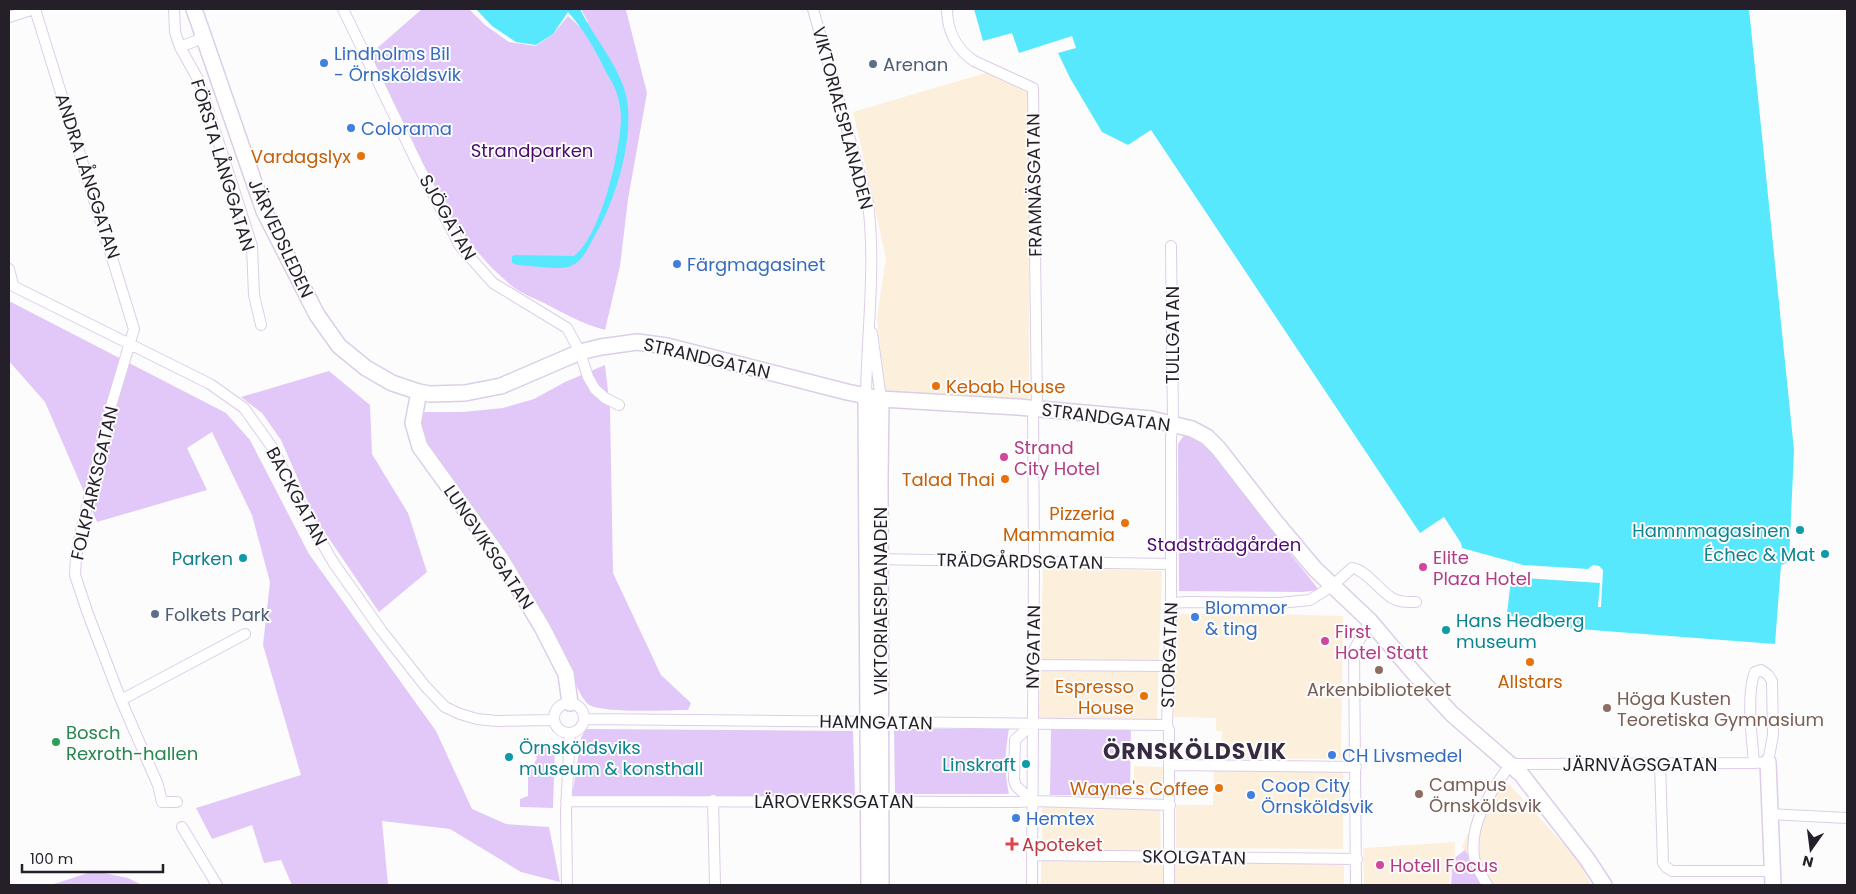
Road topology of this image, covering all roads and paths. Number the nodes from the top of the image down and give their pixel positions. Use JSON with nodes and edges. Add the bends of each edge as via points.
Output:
{"nodes":[{"id":1,"x":34,"y":9,"type":"edge"},
{"id":2,"x":174,"y":9,"type":"edge"},
{"id":3,"x":194,"y":9,"type":"edge"},
{"id":4,"x":343,"y":9,"type":"edge"},
{"id":5,"x":813,"y":9,"type":"edge"},
{"id":6,"x":948,"y":9,"type":"edge"},
{"id":7,"x":9,"y":17,"type":"edge"},
{"id":8,"x":203,"y":38,"type":"junction"},
{"id":9,"x":180,"y":47,"type":"junction"},
{"id":10,"x":1172,"y":246,"type":"dead end"},
{"id":11,"x":9,"y":269,"type":"edge"},
{"id":12,"x":11,"y":285,"type":"edge"},
{"id":13,"x":870,"y":317,"type":"junction"},
{"id":14,"x":261,"y":326,"type":"dead end"},
{"id":15,"x":129,"y":344,"type":"junction"},
{"id":16,"x":580,"y":352,"type":"junction"},
{"id":17,"x":419,"y":392,"type":"junction"},
{"id":18,"x":874,"y":397,"type":"junction"},
{"id":19,"x":619,"y":405,"type":"dead end"},
{"id":20,"x":1035,"y":409,"type":"junction"},
{"id":21,"x":1172,"y":430,"type":"junction"},
{"id":22,"x":874,"y":559,"type":"junction"},
{"id":23,"x":1034,"y":560,"type":"junction"},
{"id":24,"x":1171,"y":564,"type":"junction"},
{"id":25,"x":1332,"y":586,"type":"junction"},
{"id":26,"x":1416,"y":602,"type":"dead end"},
{"id":27,"x":1172,"y":603,"type":"junction"},
{"id":28,"x":1370,"y":621,"type":"junction"},
{"id":29,"x":246,"y":634,"type":"dead end"},
{"id":30,"x":1033,"y":665,"type":"junction"},
{"id":31,"x":1169,"y":666,"type":"junction"},
{"id":32,"x":121,"y":700,"type":"junction"},
{"id":33,"x":570,"y":703,"type":"junction"},
{"id":34,"x":584,"y":719,"type":"junction"},
{"id":35,"x":554,"y":720,"type":"junction"},
{"id":36,"x":873,"y":722,"type":"junction"},
{"id":37,"x":1032,"y":724,"type":"junction"},
{"id":38,"x":1167,"y":725,"type":"junction"},
{"id":39,"x":570,"y":733,"type":"junction"},
{"id":40,"x":1761,"y":763,"type":"junction"},
{"id":41,"x":1511,"y":764,"type":"junction"},
{"id":42,"x":1660,"y":764,"type":"junction"},
{"id":43,"x":1169,"y":765,"type":"junction"},
{"id":44,"x":1356,"y":767,"type":"junction"},
{"id":45,"x":713,"y":800,"type":"junction"},
{"id":46,"x":1032,"y":800,"type":"junction"},
{"id":47,"x":566,"y":801,"type":"junction"},
{"id":48,"x":177,"y":802,"type":"dead end"},
{"id":49,"x":875,"y":802,"type":"junction"},
{"id":50,"x":1170,"y":805,"type":"junction"},
{"id":51,"x":1770,"y":814,"type":"junction"},
{"id":52,"x":1847,"y":818,"type":"edge"},
{"id":53,"x":182,"y":827,"type":"dead end"},
{"id":54,"x":1032,"y":855,"type":"junction"},
{"id":55,"x":1169,"y":857,"type":"junction"},
{"id":56,"x":1357,"y":859,"type":"junction"},
{"id":57,"x":1773,"y":878,"type":"edge"},
{"id":58,"x":217,"y":885,"type":"edge"},
{"id":59,"x":567,"y":885,"type":"edge"},
{"id":60,"x":715,"y":885,"type":"edge"},
{"id":61,"x":869,"y":885,"type":"edge"},
{"id":62,"x":881,"y":885,"type":"edge"},
{"id":63,"x":1032,"y":885,"type":"edge"},
{"id":64,"x":1169,"y":885,"type":"edge"},
{"id":65,"x":1356,"y":885,"type":"edge"},
{"id":66,"x":1488,"y":885,"type":"edge"},
{"id":67,"x":1604,"y":885,"type":"edge"}],
"edges":[{"from":1,"to":7,"type":"street"},
{"from":1,"to":15,"type":"street","name":"ANDRA LÅNGGATAN","via":[[131,315],[134,329]]},
{"from":2,"to":9,"type":"street","name":"FÖRSTA LÅNGGATAN","via":[[175,32]]},
{"from":3,"to":8,"type":"main road","name":"JÄRVEDSLEDEN"},
{"from":4,"to":16,"type":"street","name":"SJÖGATAN","via":[[460,246],[493,283],[567,328]]},
{"from":5,"to":13,"type":"street","name":"VIKTORIAESPLANADEN","via":[[868,203]]},
{"from":6,"to":20,"type":"street","name":"FRAMNÄSGATAN","via":[[952,34],[957,47],[966,56],[1033,88]]},
{"from":8,"to":9,"type":"street"},
{"from":8,"to":17,"type":"main road","name":"JÄRVEDSLEDEN","via":[[264,211],[317,315],[339,346],[366,368],[392,384]]},
{"from":9,"to":14,"type":"street","name":"FÖRSTA LÅNGGATAN","via":[[199,81],[252,246],[254,295]]},
{"from":10,"to":21,"type":"street","name":"TULLGATAN"},
{"from":11,"to":12,"type":"street"},
{"from":12,"to":15,"type":"street","name":"BACKGATAN"},
{"from":13,"to":18,"type":"street","name":"VIKTORIAESPLANADEN"},
{"from":13,"to":18,"type":"street","name":"VIKTORIAESPLANADEN","via":[[866,350]]},
{"from":15,"to":32,"type":"street","name":"FOLKPARKSGATAN","via":[[74,565],[83,601]]},
{"from":15,"to":35,"type":"street","name":"BACKGATAN","via":[[210,384],[251,415],[272,447],[333,562],[381,630],[441,703],[477,719]]},
{"from":16,"to":17,"type":"main road","name":"STRANDGATAN","via":[[482,391]]},
{"from":16,"to":18,"type":"main road","name":"STRANDGATAN","via":[[618,343],[667,346]]},
{"from":16,"to":19,"type":"street","name":"SJÖGATAN","via":[[595,389]]},
{"from":17,"to":33,"type":"main road","name":"LUNGVIKSGATAN","via":[[413,424],[420,447],[501,558],[542,627],[566,674]]},
{"from":18,"to":20,"type":"main road","name":"STRANDGATAN"},
{"from":18,"to":22,"type":"main road","name":"VIKTORIAESPLANADEN"},
{"from":20,"to":21,"type":"main road","name":"STRANDGATAN","via":[[1151,419]]},
{"from":20,"to":23,"type":"street","name":"NYGATAN"},
{"from":21,"to":24,"type":"street","name":"STORGATAN"},
{"from":21,"to":25,"type":"main road","name":"STRANDGATAN","via":[[1192,429],[1207,437],[1294,545]]},
{"from":22,"to":23,"type":"street","name":"TRÄDGÅRDSGATAN"},
{"from":22,"to":36,"type":"main road","name":"VIKTORIAESPLANADEN"},
{"from":23,"to":24,"type":"street","name":"TRÄDGÅRDSGATAN"},
{"from":23,"to":30,"type":"street","name":"NYGATAN"},
{"from":24,"to":27,"type":"street","name":"STORGATAN"},
{"from":25,"to":26,"type":"street","via":[[1348,570],[1356,568],[1393,599]]},
{"from":25,"to":27,"type":"street","via":[[1310,600]]},
{"from":25,"to":28,"type":"main road","name":"STRANDGATAN"},
{"from":27,"to":31,"type":"street","name":"STORGATAN"},
{"from":28,"to":41,"type":"main road","name":"STRANDGATAN","via":[[1452,714]]},
{"from":28,"to":44,"type":"street","via":[[1354,650]]},
{"from":29,"to":32,"type":"street"},
{"from":30,"to":31,"type":"street"},
{"from":30,"to":37,"type":"street","name":"NYGATAN"},
{"from":31,"to":38,"type":"street","name":"STORGATAN"},
{"from":32,"to":48,"type":"street","name":"FOLKPARKSGATAN","via":[[158,785],[162,802]]},
{"from":33,"to":34,"type":"street","via":[[582,710]]},
{"from":33,"to":35,"type":"street","via":[[560,706]]},
{"from":34,"to":36,"type":"street","name":"HAMNGATAN"},
{"from":34,"to":39,"type":"street","via":[[581,727]]},
{"from":35,"to":39,"type":"street","via":[[561,731]]},
{"from":36,"to":37,"type":"street","name":"HAMNGATAN"},
{"from":36,"to":49,"type":"main road","name":"VIKTORIAESPLANADEN"},
{"from":37,"to":38,"type":"street","name":"HAMNGATAN"},
{"from":37,"to":46,"type":"street","name":"NYGATAN"},
{"from":37,"to":46,"type":"street","via":[[1016,740],[1014,780],[1016,786]]},
{"from":38,"to":43,"type":"street","name":"STORGATAN"},
{"from":39,"to":47,"type":"street"},
{"from":40,"to":40,"type":"street","via":[[1773,736],[1772,680],[1761,670],[1755,672],[1751,682],[1751,720]]},
{"from":40,"to":42,"type":"street","name":"JÄRNVÄGSGATAN"},
{"from":40,"to":51,"type":"main road"},
{"from":41,"to":42,"type":"street","name":"JÄRNVÄGSGATAN"},
{"from":41,"to":66,"type":"street","via":[[1488,797],[1473,836],[1474,859]]},
{"from":41,"to":67,"type":"main road","name":"STRANDGATAN","via":[[1582,852]]},
{"from":42,"to":57,"type":"street","via":[[1663,863],[1666,868]]},
{"from":43,"to":44,"type":"street"},
{"from":43,"to":50,"type":"street","name":"STORGATAN"},
{"from":44,"to":56,"type":"street"},
{"from":45,"to":47,"type":"street","name":"LÄROVERKSGATAN"},
{"from":45,"to":49,"type":"street","name":"LÄROVERKSGATAN"},
{"from":45,"to":60,"type":"street"},
{"from":46,"to":49,"type":"street","name":"LÄROVERKSGATAN"},
{"from":46,"to":50,"type":"street","name":"LÄROVERKSGATAN"},
{"from":46,"to":54,"type":"street","name":"NYGATAN"},
{"from":47,"to":59,"type":"street"},
{"from":49,"to":61,"type":"main road","name":"VIKTORIAESPLANADEN"},
{"from":49,"to":62,"type":"main road","name":"VIKTORIAESPLANADEN"},
{"from":50,"to":55,"type":"street","name":"STORGATAN"},
{"from":51,"to":52,"type":"street"},
{"from":51,"to":57,"type":"main road"},
{"from":53,"to":58,"type":"street"},
{"from":54,"to":55,"type":"street","name":"SKOLGATAN"},
{"from":54,"to":63,"type":"street","name":"NYGATAN"},
{"from":55,"to":56,"type":"street","name":"SKOLGATAN"},
{"from":55,"to":64,"type":"street","name":"STORGATAN"},
{"from":56,"to":65,"type":"street"}]}
